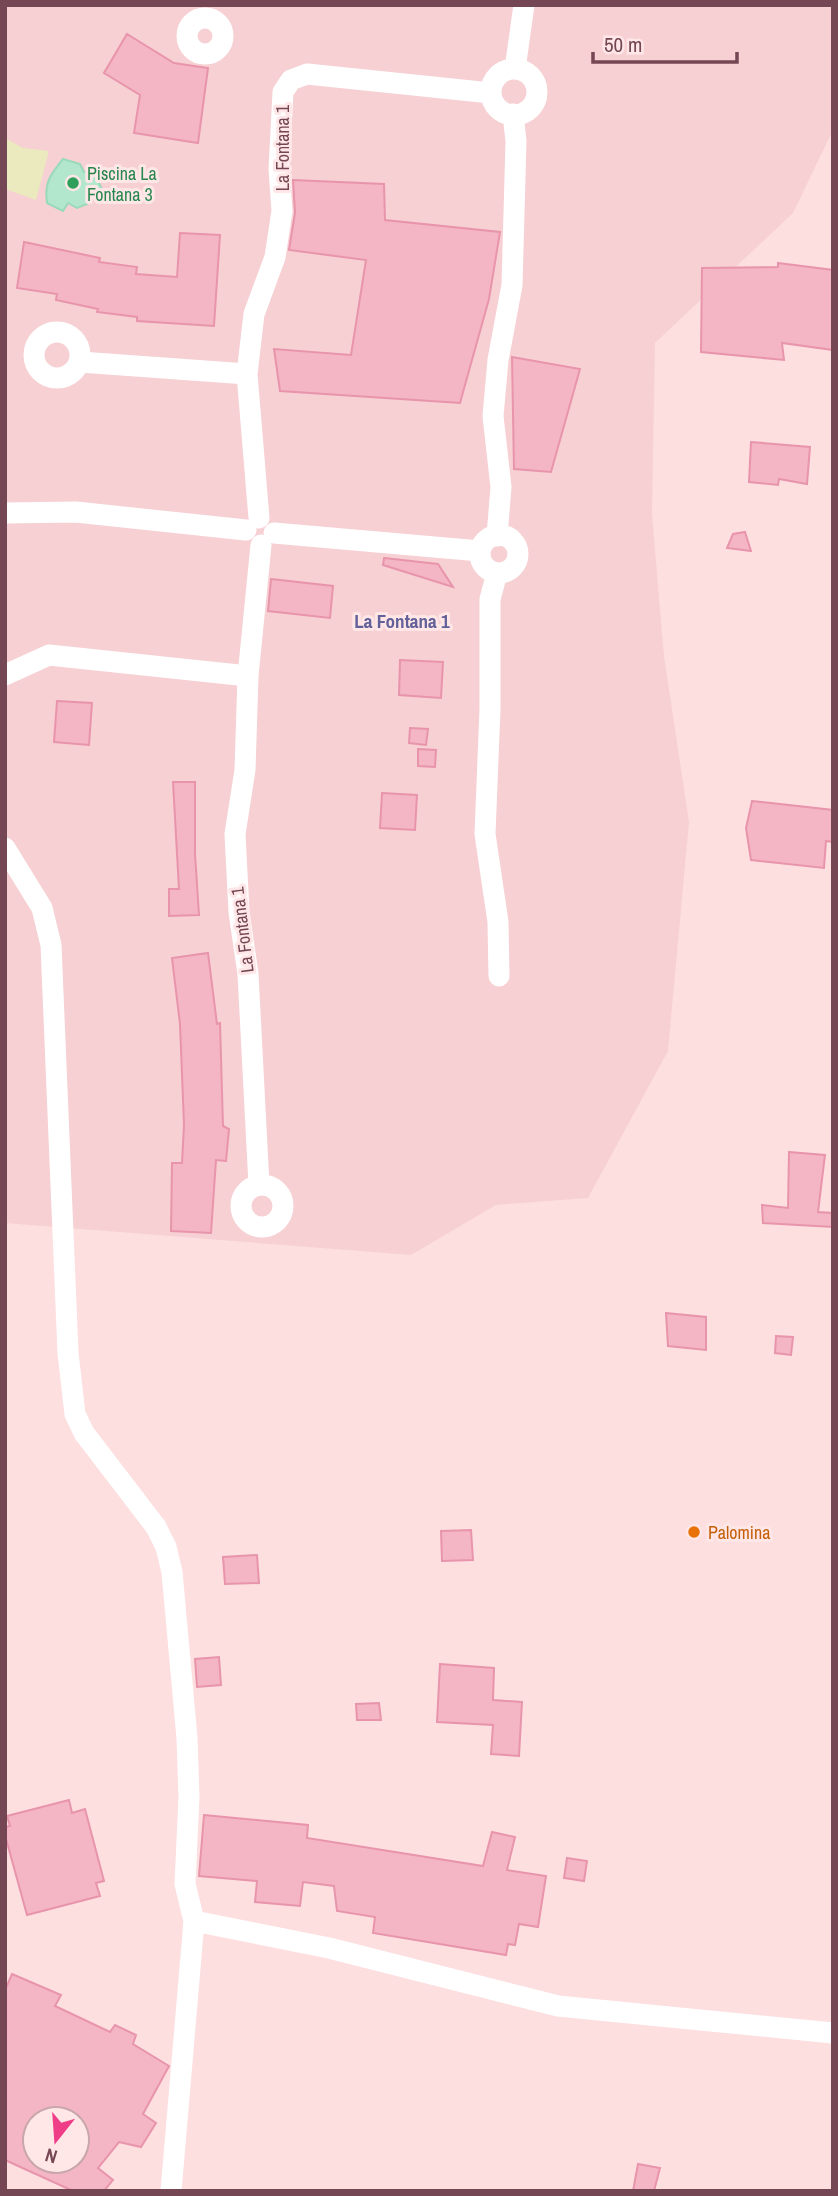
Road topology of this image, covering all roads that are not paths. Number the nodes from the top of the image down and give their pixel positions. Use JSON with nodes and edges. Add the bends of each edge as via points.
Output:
{"nodes":[{"id":1,"x":524,"y":5,"type":"edge"},
{"id":2,"x":515,"y":69,"type":"junction"},
{"id":3,"x":491,"y":93,"type":"junction"},
{"id":4,"x":513,"y":114,"type":"junction"},
{"id":5,"x":80,"y":362,"type":"dead end"},
{"id":6,"x":247,"y":374,"type":"junction"},
{"id":7,"x":5,"y":501,"type":"edge"},
{"id":8,"x":5,"y":513,"type":"edge"},
{"id":9,"x":158,"y":521,"type":"junction"},
{"id":10,"x":260,"y":532,"type":"junction"},
{"id":11,"x":497,"y":536,"type":"junction"},
{"id":12,"x":480,"y":551,"type":"junction"},
{"id":13,"x":497,"y":573,"type":"junction"},
{"id":14,"x":5,"y":676,"type":"edge"},
{"id":15,"x":248,"y":676,"type":"junction"},
{"id":16,"x":5,"y":848,"type":"edge"},
{"id":17,"x":499,"y":976,"type":"dead end"},
{"id":18,"x":259,"y":1185,"type":"dead end"},
{"id":19,"x":194,"y":1921,"type":"junction"},
{"id":20,"x":833,"y":2033,"type":"edge"},
{"id":21,"x":172,"y":2191,"type":"edge"}],
"edges":[{"from":1,"to":2,"type":"street"},
{"from":2,"to":3,"type":"street","via":[[500,73]]},
{"from":2,"to":4,"type":"street","via":[[534,80],[537,94],[530,107]]},
{"from":3,"to":4,"type":"street","via":[[497,107]]},
{"from":3,"to":6,"type":"street","name":"La Fontana 1","via":[[307,74],[292,80],[281,105],[279,233],[254,314]]},
{"from":4,"to":11,"type":"street","via":[[512,285],[493,416],[501,486]]},
{"from":5,"to":6,"type":"street"},
{"from":6,"to":10,"type":"street","name":"La Fontana 1"},
{"from":7,"to":9,"type":"street","via":[[115,503]]},
{"from":8,"to":9,"type":"street","via":[[76,512]]},
{"from":9,"to":10,"type":"street"},
{"from":10,"to":12,"type":"street"},
{"from":10,"to":15,"type":"street","name":"La Fontana 1"},
{"from":11,"to":12,"type":"street","via":[[486,540]]},
{"from":11,"to":13,"type":"street","via":[[509,538],[518,554],[509,570]]},
{"from":12,"to":13,"type":"street","via":[[486,568]]},
{"from":13,"to":17,"type":"street","via":[[490,598],[485,834],[498,922]]},
{"from":14,"to":15,"type":"street","via":[[49,655]]},
{"from":15,"to":18,"type":"street","name":"La Fontana 1","via":[[248,730],[235,834]]},
{"from":16,"to":19,"type":"street","via":[[41,908],[51,945],[68,1353],[75,1414],[84,1433],[156,1527],[172,1572],[187,1738],[185,1884]]},
{"from":19,"to":20,"type":"street","via":[[329,1948],[558,2006]]},
{"from":19,"to":21,"type":"street"}]}
